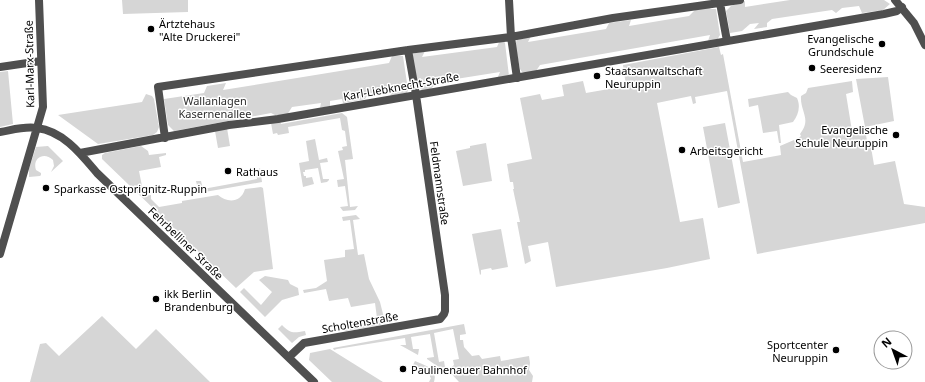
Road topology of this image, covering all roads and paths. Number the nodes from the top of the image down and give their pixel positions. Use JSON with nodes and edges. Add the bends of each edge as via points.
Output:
{"nodes":[{"id":1,"x":39,"y":0,"type":"edge"},
{"id":2,"x":509,"y":0,"type":"edge"},
{"id":3,"x":740,"y":0,"type":"edge"},
{"id":4,"x":895,"y":0,"type":"edge"},
{"id":5,"x":720,"y":3,"type":"junction"},
{"id":6,"x":902,"y":7,"type":"junction"},
{"id":7,"x":512,"y":37,"type":"junction"},
{"id":8,"x":726,"y":41,"type":"junction"},
{"id":9,"x":925,"y":45,"type":"edge"},
{"id":10,"x":408,"y":50,"type":"junction"},
{"id":11,"x":41,"y":61,"type":"junction"},
{"id":12,"x":0,"y":67,"type":"edge"},
{"id":13,"x":517,"y":78,"type":"junction"},
{"id":14,"x":416,"y":95,"type":"junction"},
{"id":15,"x":37,"y":128,"type":"junction"},
{"id":16,"x":0,"y":132,"type":"edge"},
{"id":17,"x":164,"y":138,"type":"junction"},
{"id":18,"x":80,"y":153,"type":"junction"},
{"id":19,"x":0,"y":254,"type":"edge"},
{"id":20,"x":440,"y":319,"type":"joint"},
{"id":21,"x":289,"y":357,"type":"junction"},
{"id":22,"x":314,"y":382,"type":"edge"}],
"edges":[{"from":1,"to":11,"type":"street","name":"Karl-Marx-Straße"},
{"from":2,"to":7,"type":"street"},
{"from":3,"to":5,"type":"street"},
{"from":4,"to":6,"type":"street"},
{"from":5,"to":7,"type":"street","via":[[613,18]]},
{"from":5,"to":8,"type":"street"},
{"from":6,"to":8,"type":"street","name":"Karl-Liebknecht-Straße","via":[[897,12]]},
{"from":6,"to":9,"type":"street"},
{"from":7,"to":10,"type":"street"},
{"from":7,"to":13,"type":"street"},
{"from":8,"to":13,"type":"street","name":"Karl-Liebknecht-Straße"},
{"from":10,"to":14,"type":"street","name":"Feldmannstraße"},
{"from":10,"to":17,"type":"street","via":[[158,87]]},
{"from":11,"to":12,"type":"street"},
{"from":11,"to":15,"type":"street","name":"Karl-Marx-Straße","via":[[43,107]]},
{"from":13,"to":14,"type":"street","name":"Karl-Liebknecht-Straße"},
{"from":14,"to":17,"type":"street","name":"Karl-Liebknecht-Straße"},
{"from":14,"to":20,"type":"street","name":"Feldmannstraße","via":[[445,294],[445,311]]},
{"from":15,"to":16,"type":"street"},
{"from":15,"to":18,"type":"street","name":"Fehrbelliner Straße","via":[[56,134]]},
{"from":15,"to":19,"type":"street","name":"Karl-Marx-Straße"},
{"from":17,"to":18,"type":"street","name":"Karl-Liebknecht-Straße"},
{"from":18,"to":21,"type":"street","name":"Fehrbelliner Straße","via":[[97,173]]},
{"from":20,"to":21,"type":"street","name":"Scholtenstraße","via":[[304,343]]},
{"from":21,"to":22,"type":"street","name":"Fehrbelliner Straße"}]}
